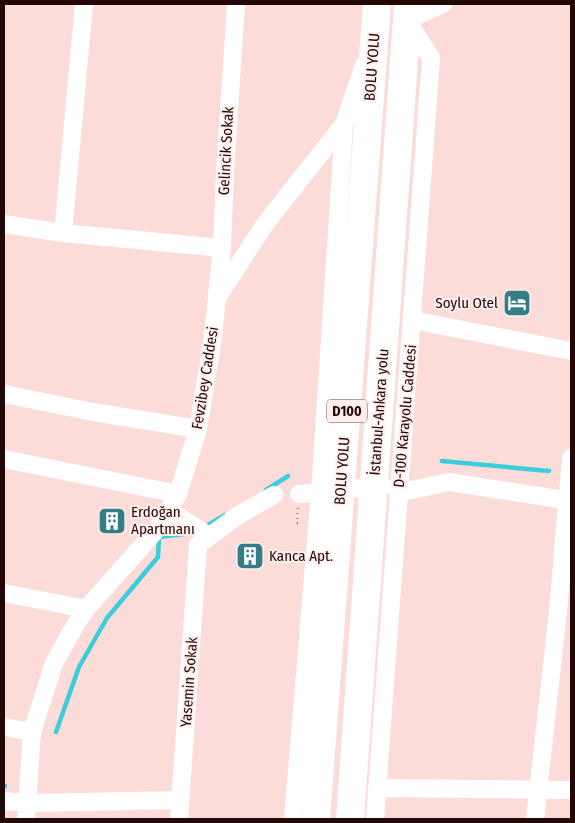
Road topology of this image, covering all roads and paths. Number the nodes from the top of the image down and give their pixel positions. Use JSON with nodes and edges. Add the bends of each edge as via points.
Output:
{"nodes":[{"id":1,"x":84,"y":4,"type":"edge"},
{"id":2,"x":236,"y":4,"type":"edge"},
{"id":3,"x":377,"y":4,"type":"edge"},
{"id":4,"x":443,"y":4,"type":"edge"},
{"id":5,"x":407,"y":12,"type":"edge"},
{"id":6,"x":374,"y":37,"type":"junction"},
{"id":7,"x":344,"y":124,"type":"junction"},
{"id":8,"x":4,"y":224,"type":"edge"},
{"id":9,"x":63,"y":233,"type":"junction"},
{"id":10,"x":222,"y":248,"type":"junction"},
{"id":11,"x":217,"y":298,"type":"junction"},
{"id":12,"x":412,"y":320,"type":"junction"},
{"id":13,"x":571,"y":351,"type":"edge"},
{"id":14,"x":4,"y":394,"type":"edge"},
{"id":15,"x":198,"y":430,"type":"junction"},
{"id":16,"x":571,"y":458,"type":"edge"},
{"id":17,"x":4,"y":459,"type":"edge"},
{"id":18,"x":405,"y":488,"type":"junction"},
{"id":19,"x":178,"y":494,"type":"junction"},
{"id":20,"x":298,"y":494,"type":"dead end"},
{"id":21,"x":274,"y":495,"type":"dead end"},
{"id":22,"x":569,"y":500,"type":"edge"},
{"id":23,"x":169,"y":510,"type":"junction"},
{"id":24,"x":204,"y":540,"type":"junction"},
{"id":25,"x":4,"y":593,"type":"edge"},
{"id":26,"x":86,"y":610,"type":"junction"},
{"id":27,"x":565,"y":612,"type":"edge"},
{"id":28,"x":4,"y":727,"type":"edge"},
{"id":29,"x":32,"y":732,"type":"junction"},
{"id":30,"x":377,"y":788,"type":"junction"},
{"id":31,"x":538,"y":790,"type":"junction"},
{"id":32,"x":571,"y":790,"type":"edge"},
{"id":33,"x":180,"y":800,"type":"junction"},
{"id":34,"x":4,"y":801,"type":"edge"},
{"id":35,"x":27,"y":811,"type":"edge"},
{"id":36,"x":178,"y":819,"type":"edge"},
{"id":37,"x":293,"y":819,"type":"edge"},
{"id":38,"x":316,"y":819,"type":"edge"},
{"id":39,"x":350,"y":819,"type":"edge"},
{"id":40,"x":374,"y":819,"type":"edge"},
{"id":41,"x":535,"y":819,"type":"edge"}],
"edges":[{"from":1,"to":9,"type":"street"},
{"from":2,"to":10,"type":"street","name":"Gelincik Sokak"},
{"from":3,"to":6,"type":"highway","name":"BOLU YOLU","number":"D100"},
{"from":4,"to":5,"type":"street"},
{"from":5,"to":12,"type":"street","name":"D-100 Karayolu Caddesi","via":[[431,58]]},
{"from":5,"to":39,"type":"highway","name":"İstanbul-Ankara yolu","number":"D100"},
{"from":6,"to":7,"type":"street"},
{"from":6,"to":38,"type":"highway","name":"BOLU YOLU","number":"D100"},
{"from":7,"to":11,"type":"street","name":"Fevzibey Caddesi","via":[[265,224]]},
{"from":7,"to":37,"type":"street","via":[[320,492]]},
{"from":8,"to":9,"type":"street"},
{"from":9,"to":10,"type":"street"},
{"from":10,"to":11,"type":"street","name":"Gelincik Sokak"},
{"from":11,"to":15,"type":"street","name":"Fevzibey Caddesi"},
{"from":12,"to":13,"type":"street"},
{"from":12,"to":18,"type":"street","name":"D-100 Karayolu Caddesi"},
{"from":14,"to":15,"type":"street"},
{"from":15,"to":19,"type":"street","name":"Fevzibey Caddesi"},
{"from":16,"to":22,"type":"street"},
{"from":17,"to":19,"type":"street"},
{"from":18,"to":20,"type":"street"},
{"from":18,"to":22,"type":"street","via":[[449,482]]},
{"from":18,"to":30,"type":"street","name":"D-100 Karayolu Caddesi"},
{"from":19,"to":23,"type":"street","name":"Fevzibey Caddesi"},
{"from":21,"to":24,"type":"street"},
{"from":22,"to":27,"type":"street"},
{"from":23,"to":24,"type":"street"},
{"from":23,"to":26,"type":"street","name":"Fevzibey Caddesi","via":[[158,528]]},
{"from":24,"to":33,"type":"street","name":"Yasemin Sokak"},
{"from":25,"to":26,"type":"street"},
{"from":26,"to":29,"type":"street","name":"Fevzibey Caddesi","via":[[54,663]]},
{"from":27,"to":31,"type":"street"},
{"from":28,"to":29,"type":"street"},
{"from":29,"to":35,"type":"street","name":"Fevzibey Caddesi"},
{"from":30,"to":31,"type":"street"},
{"from":30,"to":40,"type":"street","name":"D-100 Karayolu Caddesi"},
{"from":31,"to":32,"type":"street"},
{"from":31,"to":41,"type":"street"},
{"from":33,"to":35,"type":"street"},
{"from":33,"to":36,"type":"street","name":"Yasemin Sokak"},
{"from":34,"to":35,"type":"street"}]}
